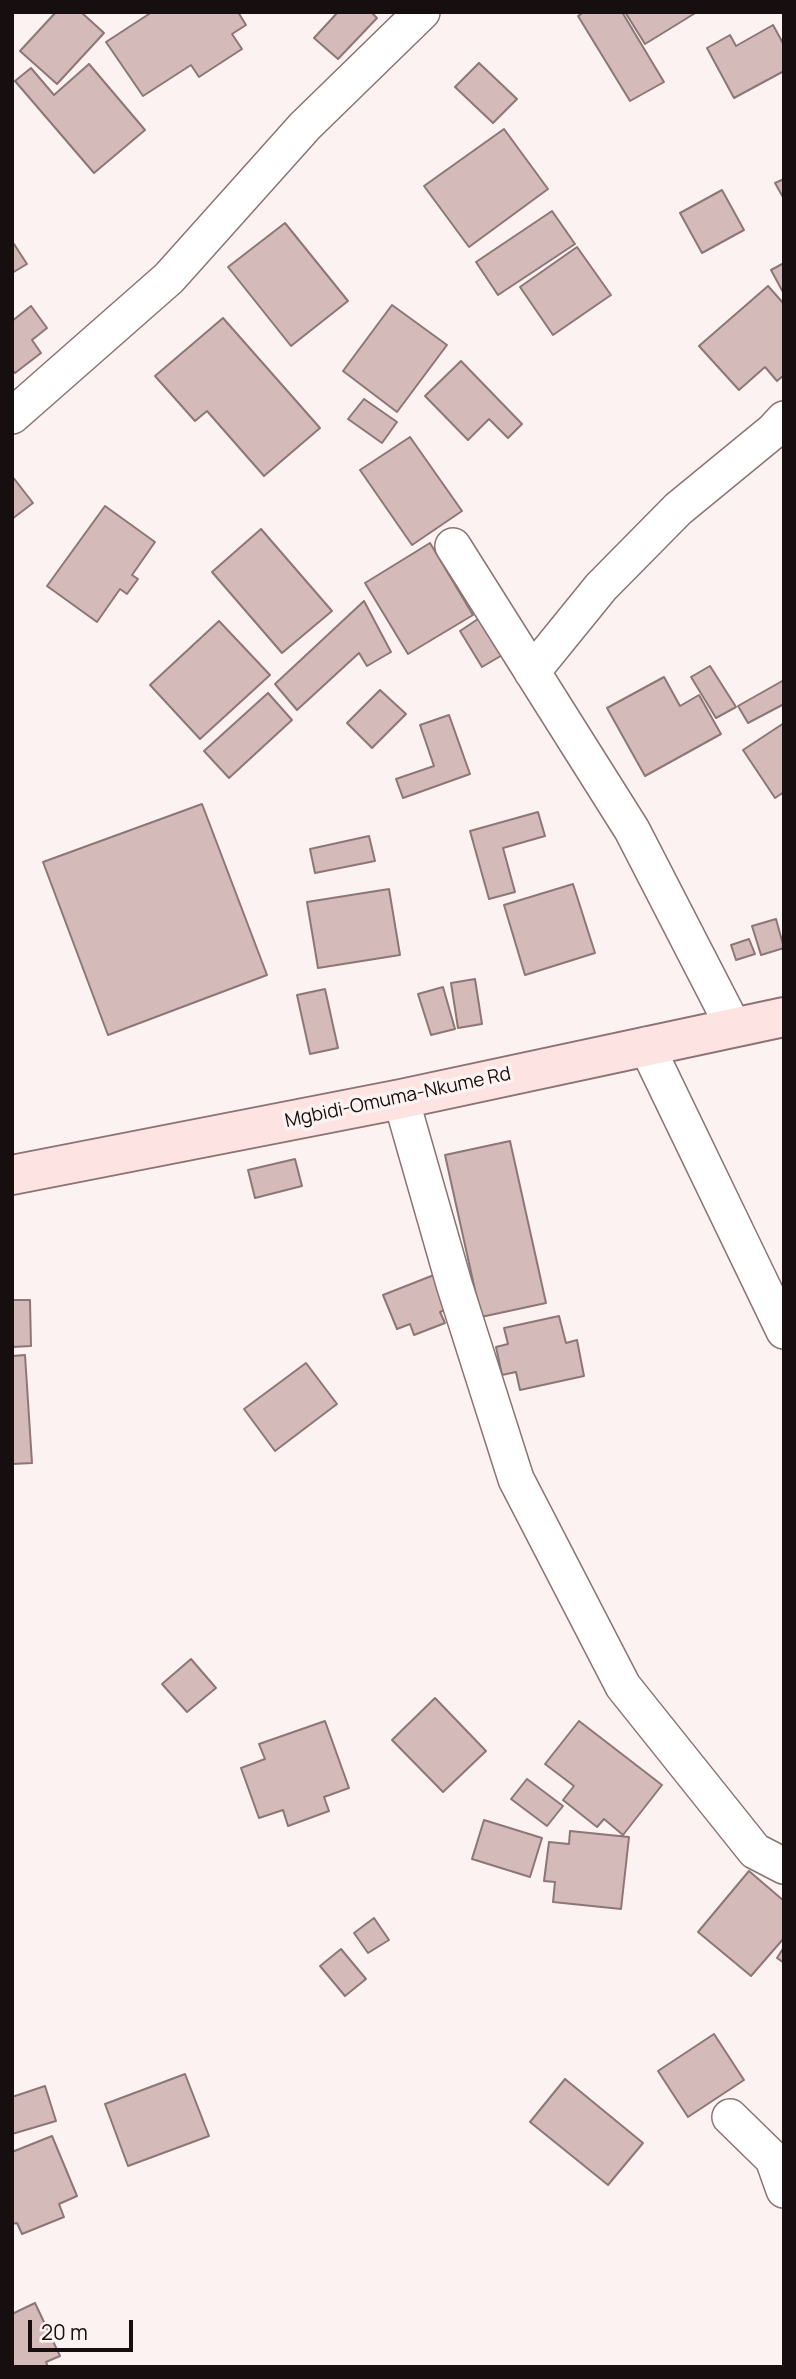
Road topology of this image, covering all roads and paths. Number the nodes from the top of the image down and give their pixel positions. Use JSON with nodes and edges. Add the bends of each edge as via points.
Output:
{"nodes":[{"id":1,"x":422,"y":12,"type":"edge"},
{"id":2,"x":12,"y":416,"type":"edge"},
{"id":3,"x":784,"y":419,"type":"edge"},
{"id":4,"x":453,"y":546,"type":"dead end"},
{"id":5,"x":532,"y":672,"type":"junction"},
{"id":6,"x":784,"y":1017,"type":"edge"},
{"id":7,"x":734,"y":1028,"type":"junction"},
{"id":8,"x":646,"y":1045,"type":"junction"},
{"id":9,"x":401,"y":1100,"type":"junction"},
{"id":10,"x":12,"y":1175,"type":"edge"},
{"id":11,"x":784,"y":1331,"type":"edge"},
{"id":12,"x":784,"y":1866,"type":"edge"},
{"id":13,"x":730,"y":2118,"type":"dead end"},
{"id":14,"x":784,"y":2190,"type":"edge"}],
"edges":[{"from":1,"to":2,"type":"street","via":[[305,127],[169,278]]},
{"from":3,"to":5,"type":"street","via":[[678,509],[601,587]]},
{"from":4,"to":5,"type":"street"},
{"from":5,"to":7,"type":"street","via":[[632,830]]},
{"from":6,"to":7,"type":"street","name":"Mgbidi-Omuma-Nkume Rd"},
{"from":7,"to":8,"type":"street","name":"Mgbidi-Omuma-Nkume Rd"},
{"from":8,"to":9,"type":"street","name":"Mgbidi-Omuma-Nkume Rd"},
{"from":8,"to":11,"type":"street"},
{"from":9,"to":10,"type":"street","name":"Mgbidi-Omuma-Nkume Rd"},
{"from":9,"to":12,"type":"street","via":[[516,1479],[623,1686],[755,1851]]},
{"from":13,"to":14,"type":"street","via":[[773,2159]]}]}
